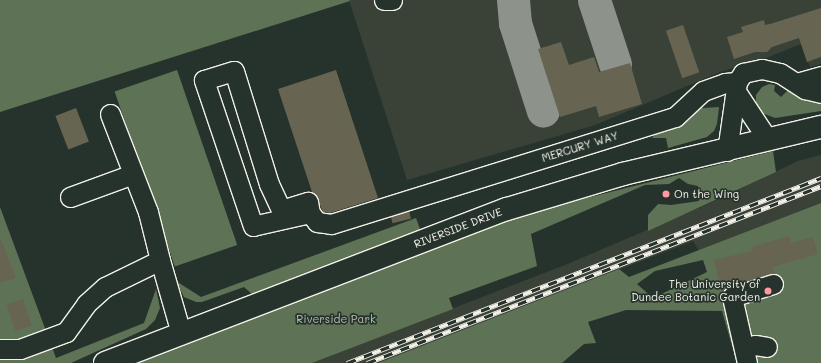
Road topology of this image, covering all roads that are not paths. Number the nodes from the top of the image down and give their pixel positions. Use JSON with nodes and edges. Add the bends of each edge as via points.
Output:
{"nodes":[{"id":1,"x":384,"y":0,"type":"edge"},
{"id":2,"x":392,"y":0,"type":"edge"},
{"id":3,"x":821,"y":76,"type":"edge"},
{"id":4,"x":797,"y":83,"type":"junction"},
{"id":5,"x":737,"y":88,"type":"junction"},
{"id":6,"x":821,"y":93,"type":"edge"},
{"id":7,"x":110,"y":114,"type":"dead end"},
{"id":8,"x":821,"y":127,"type":"edge"},
{"id":9,"x":768,"y":140,"type":"junction"},
{"id":10,"x":727,"y":151,"type":"junction"},
{"id":11,"x":133,"y":174,"type":"junction"},
{"id":12,"x":70,"y":197,"type":"dead end"},
{"id":13,"x":310,"y":213,"type":"junction"},
{"id":14,"x":160,"y":260,"type":"junction"},
{"id":15,"x":773,"y":284,"type":"dead end"},
{"id":16,"x":181,"y":333,"type":"junction"},
{"id":17,"x":767,"y":348,"type":"dead end"},
{"id":18,"x":0,"y":349,"type":"edge"},
{"id":19,"x":746,"y":356,"type":"edge"},
{"id":20,"x":105,"y":363,"type":"edge"}],
"edges":[{"from":1,"to":2,"type":"street"},
{"from":3,"to":4,"type":"street"},
{"from":4,"to":5,"type":"street","via":[[780,73],[762,68],[743,73]]},
{"from":4,"to":6,"type":"street"},
{"from":5,"to":9,"type":"street"},
{"from":5,"to":10,"type":"street"},
{"from":5,"to":13,"type":"street","name":"MERCURY WAY","via":[[725,83],[703,91],[675,117],[331,224],[317,222]]},
{"from":7,"to":11,"type":"street"},
{"from":8,"to":9,"type":"main road","name":"RIVERSIDE DRIVE"},
{"from":9,"to":10,"type":"main road","name":"RIVERSIDE DRIVE"},
{"from":10,"to":16,"type":"main road","name":"RIVERSIDE DRIVE","via":[[623,174],[508,209]]},
{"from":11,"to":12,"type":"street"},
{"from":11,"to":14,"type":"street","via":[[148,212]]},
{"from":13,"to":13,"type":"street","name":"MERCURY WAY","via":[[308,202],[281,210],[269,184],[234,71],[204,80],[253,226]]},
{"from":14,"to":16,"type":"street"},
{"from":14,"to":18,"type":"street","via":[[105,287],[86,304],[66,332],[20,349]]},
{"from":15,"to":19,"type":"street","via":[[732,297]]},
{"from":16,"to":20,"type":"main road","name":"RIVERSIDE DRIVE"},
{"from":17,"to":19,"type":"street","via":[[755,345]]}]}
